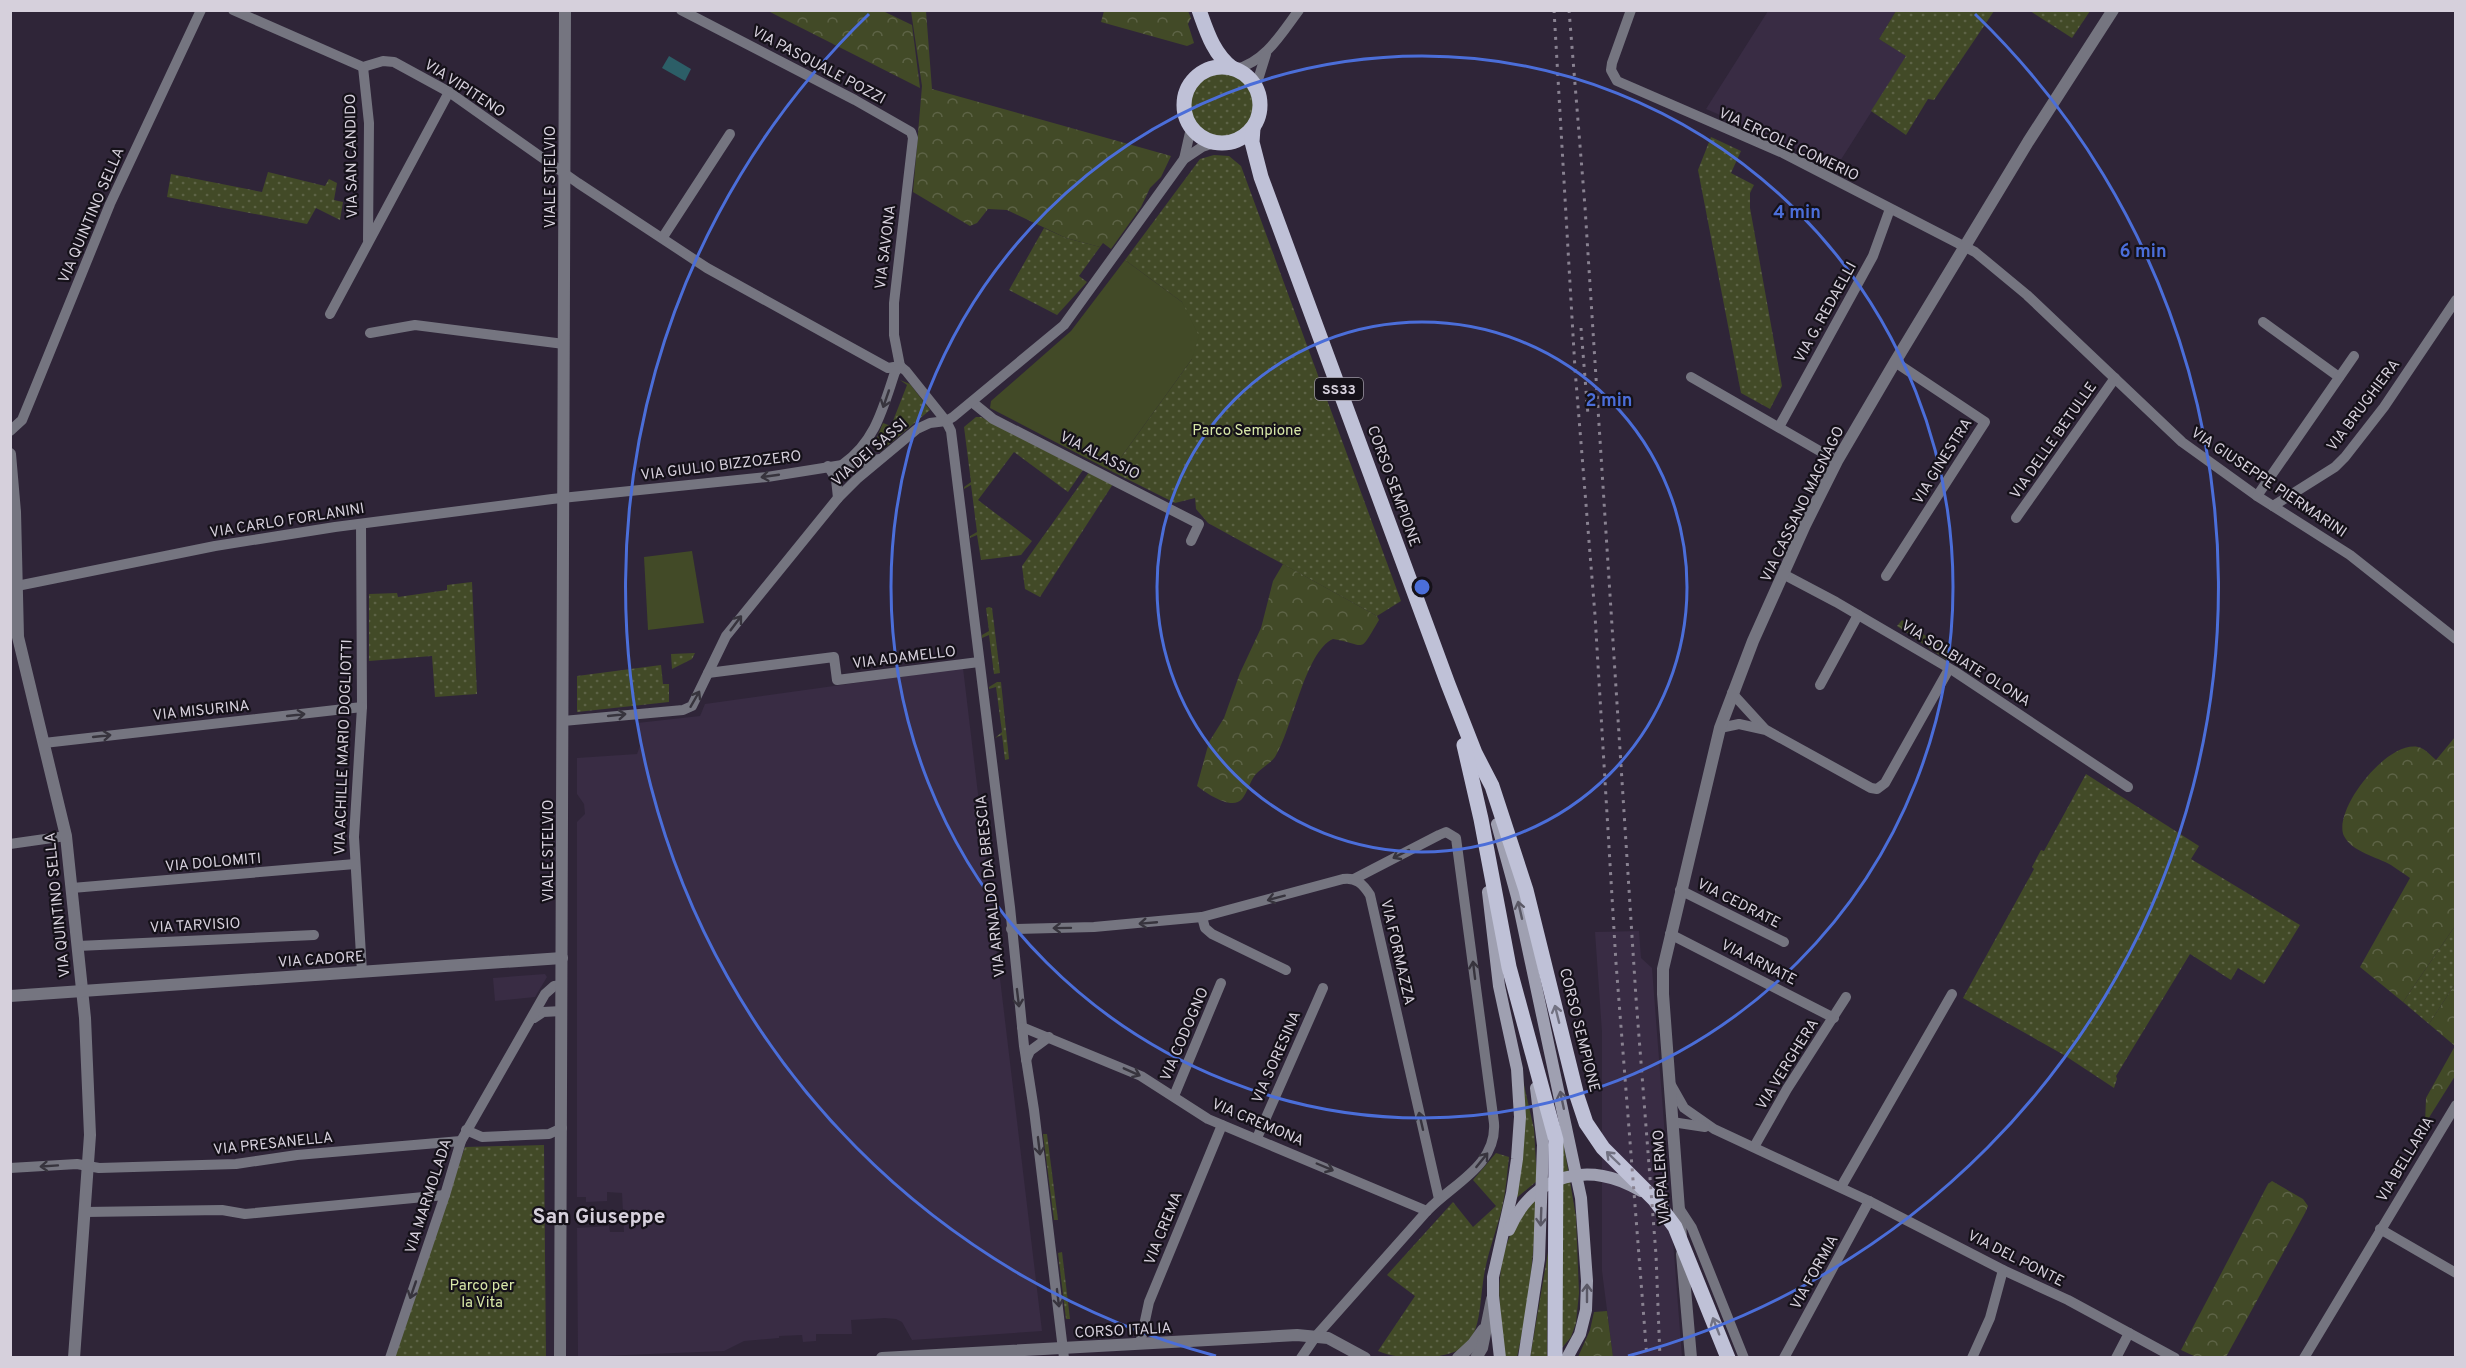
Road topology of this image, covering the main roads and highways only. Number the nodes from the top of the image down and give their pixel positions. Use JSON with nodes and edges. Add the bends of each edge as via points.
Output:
{"nodes":[{"id":1,"x":1199,"y":10,"type":"edge"},
{"id":2,"x":1207,"y":33,"type":"junction"},
{"id":3,"x":1234,"y":68,"type":"junction"},
{"id":4,"x":1202,"y":72,"type":"junction"},
{"id":5,"x":1253,"y":128,"type":"junction"},
{"id":6,"x":1221,"y":143,"type":"junction"},
{"id":7,"x":1257,"y":165,"type":"junction"},
{"id":8,"x":1448,"y":684,"type":"junction"},
{"id":9,"x":1475,"y":753,"type":"junction"},
{"id":10,"x":1481,"y":819,"type":"junction"},
{"id":11,"x":1534,"y":1063,"type":"junction"},
{"id":12,"x":1654,"y":1200,"type":"junction"},
{"id":13,"x":1497,"y":1258,"type":"junction"},
{"id":14,"x":1500,"y":1358,"type":"edge"},
{"id":15,"x":1524,"y":1358,"type":"edge"},
{"id":16,"x":1555,"y":1358,"type":"edge"},
{"id":17,"x":1567,"y":1358,"type":"edge"},
{"id":18,"x":1728,"y":1358,"type":"edge"}],
"edges":[{"from":1,"to":2,"type":"main road"},
{"from":2,"to":3,"type":"main road","via":[[1224,61]]},
{"from":2,"to":4,"type":"main road"},
{"from":3,"to":4,"type":"main road","via":[[1217,67]]},
{"from":3,"to":5,"type":"main road","number":"SS33","via":[[1256,86],[1259,115]]},
{"from":4,"to":6,"type":"main road","via":[[1190,83],[1184,113],[1201,137]]},
{"from":5,"to":6,"type":"main road","via":[[1242,138]]},
{"from":5,"to":7,"type":"main road","number":"SS33"},
{"from":6,"to":7,"type":"main road"},
{"from":7,"to":8,"type":"main road","name":"CORSO SEMPIONE","number":"SS33"},
{"from":8,"to":9,"type":"main road","name":"CORSO SEMPIONE"},
{"from":8,"to":10,"type":"main road","name":"CORSO SEMPIONE"},
{"from":12,"to":9,"type":"main road","name":"CORSO SEMPIONE","one_way":true,"via":[[1607,1153],[1583,1117],[1527,890],[1492,786]]},
{"from":17,"to":9,"type":"main road","one_way":true,"via":[[1580,1334],[1587,1302],[1581,1198],[1517,897]]},
{"from":10,"to":11,"type":"main road","name":"CORSO SEMPIONE","via":[[1509,967]]},
{"from":10,"to":13,"type":"main road","via":[[1497,975],[1520,1093],[1516,1167]]},
{"from":11,"to":15,"type":"main road","one_way":true,"via":[[1543,1145],[1540,1247]]},
{"from":11,"to":16,"type":"main road","name":"CORSO SEMPIONE","via":[[1552,1121],[1556,1150]]},
{"from":12,"to":13,"type":"main road","via":[[1623,1181],[1592,1174],[1555,1181],[1528,1200],[1514,1218]]},
{"from":18,"to":12,"type":"main road","name":"CORSO SEMPIONE","one_way":true,"via":[[1675,1227]]},
{"from":13,"to":14,"type":"main road","via":[[1493,1296]]}]}
